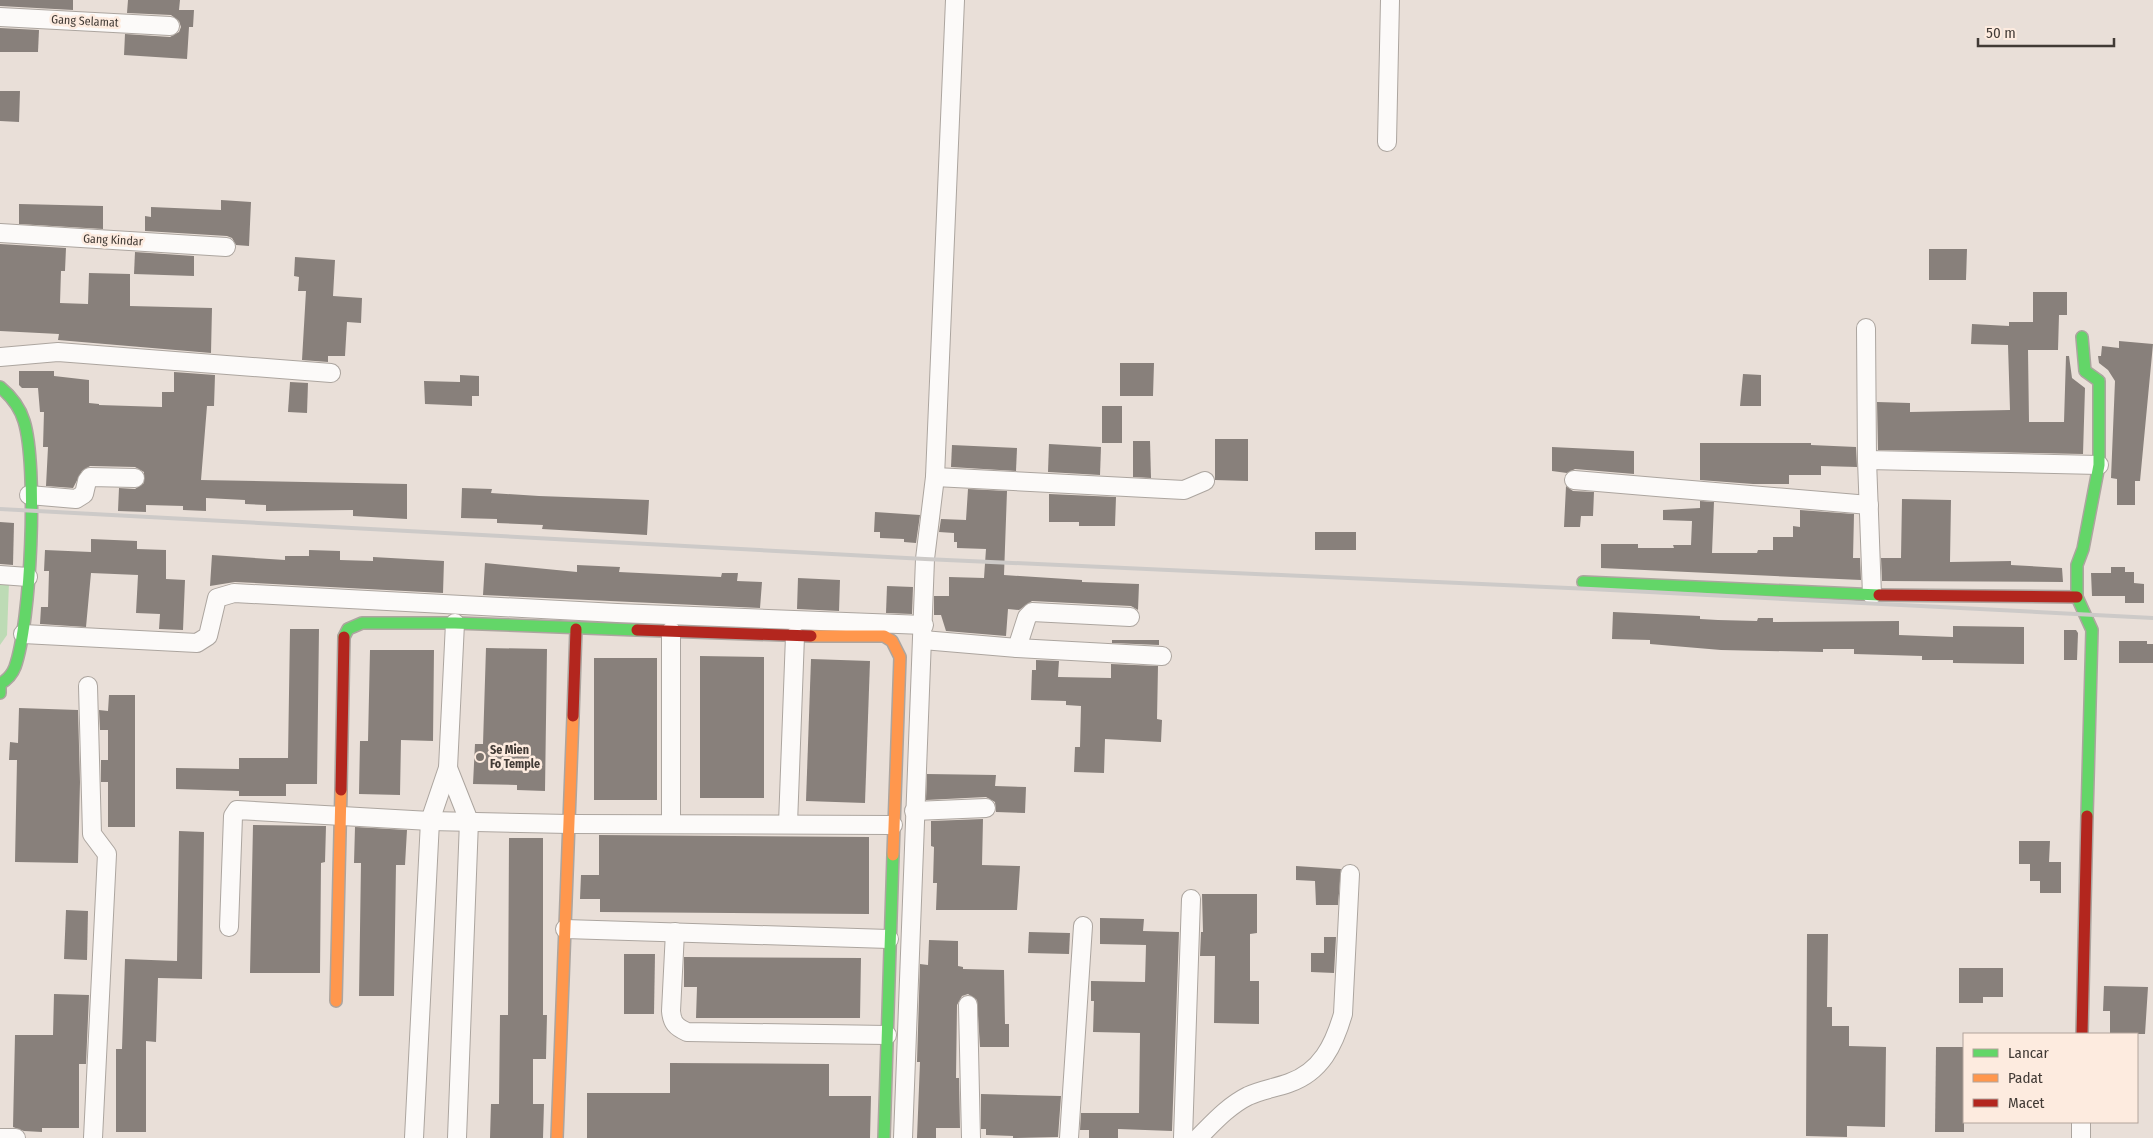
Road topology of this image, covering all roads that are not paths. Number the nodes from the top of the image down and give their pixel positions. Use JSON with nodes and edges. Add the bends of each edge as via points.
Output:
{"nodes":[{"id":1,"x":955,"y":0,"type":"edge"},
{"id":2,"x":1390,"y":0,"type":"edge"},
{"id":3,"x":0,"y":17,"type":"edge"},
{"id":4,"x":170,"y":26,"type":"dead end"},
{"id":5,"x":1387,"y":142,"type":"dead end"},
{"id":6,"x":0,"y":233,"type":"edge"},
{"id":7,"x":226,"y":247,"type":"dead end"},
{"id":8,"x":1866,"y":328,"type":"dead end"},
{"id":9,"x":2082,"y":338,"type":"dead end"},
{"id":10,"x":0,"y":357,"type":"edge"},
{"id":11,"x":332,"y":373,"type":"dead end"},
{"id":12,"x":0,"y":387,"type":"edge"},
{"id":13,"x":1867,"y":460,"type":"junction"},
{"id":14,"x":2099,"y":465,"type":"junction"},
{"id":15,"x":935,"y":477,"type":"junction"},
{"id":16,"x":135,"y":478,"type":"dead end"},
{"id":17,"x":1574,"y":480,"type":"dead end"},
{"id":18,"x":1205,"y":481,"type":"dead end"},
{"id":19,"x":29,"y":495,"type":"junction"},
{"id":20,"x":1869,"y":505,"type":"junction"},
{"id":21,"x":0,"y":575,"type":"edge"},
{"id":22,"x":28,"y":577,"type":"junction"},
{"id":23,"x":1583,"y":582,"type":"dead end"},
{"id":24,"x":1872,"y":595,"type":"junction"},
{"id":25,"x":2077,"y":597,"type":"junction"},
{"id":26,"x":1130,"y":617,"type":"dead end"},
{"id":27,"x":455,"y":623,"type":"junction"},
{"id":28,"x":576,"y":629,"type":"junction"},
{"id":29,"x":671,"y":631,"type":"junction"},
{"id":30,"x":923,"y":632,"type":"junction"},
{"id":31,"x":23,"y":634,"type":"junction"},
{"id":32,"x":795,"y":636,"type":"junction"},
{"id":33,"x":1017,"y":648,"type":"junction"},
{"id":34,"x":1162,"y":656,"type":"dead end"},
{"id":35,"x":0,"y":684,"type":"edge"},
{"id":36,"x":88,"y":686,"type":"dead end"},
{"id":37,"x":0,"y":693,"type":"edge"},
{"id":38,"x":448,"y":768,"type":"junction"},
{"id":39,"x":986,"y":808,"type":"dead end"},
{"id":40,"x":914,"y":810,"type":"junction"},
{"id":41,"x":341,"y":816,"type":"junction"},
{"id":42,"x":430,"y":820,"type":"junction"},
{"id":43,"x":469,"y":821,"type":"junction"},
{"id":44,"x":569,"y":824,"type":"junction"},
{"id":45,"x":671,"y":824,"type":"junction"},
{"id":46,"x":788,"y":824,"type":"junction"},
{"id":47,"x":893,"y":825,"type":"junction"},
{"id":48,"x":1350,"y":874,"type":"dead end"},
{"id":49,"x":1190,"y":899,"type":"dead end"},
{"id":50,"x":229,"y":926,"type":"dead end"},
{"id":51,"x":1083,"y":926,"type":"dead end"},
{"id":52,"x":565,"y":929,"type":"junction"},
{"id":53,"x":674,"y":932,"type":"junction"},
{"id":54,"x":889,"y":939,"type":"junction"},
{"id":55,"x":336,"y":1001,"type":"dead end"},
{"id":56,"x":968,"y":1005,"type":"dead end"},
{"id":57,"x":2082,"y":1033,"type":"edge"},
{"id":58,"x":887,"y":1035,"type":"junction"},
{"id":59,"x":2081,"y":1123,"type":"edge"},
{"id":60,"x":0,"y":1138,"type":"edge"},
{"id":61,"x":16,"y":1138,"type":"edge"},
{"id":62,"x":93,"y":1138,"type":"edge"},
{"id":63,"x":414,"y":1138,"type":"edge"},
{"id":64,"x":458,"y":1138,"type":"edge"},
{"id":65,"x":557,"y":1138,"type":"edge"},
{"id":66,"x":884,"y":1138,"type":"edge"},
{"id":67,"x":903,"y":1138,"type":"edge"},
{"id":68,"x":971,"y":1138,"type":"edge"},
{"id":69,"x":1069,"y":1138,"type":"edge"},
{"id":70,"x":1183,"y":1138,"type":"edge"},
{"id":71,"x":1198,"y":1138,"type":"edge"},
{"id":72,"x":2081,"y":1138,"type":"edge"}],
"edges":[{"from":1,"to":15,"type":"street"},
{"from":2,"to":5,"type":"street"},
{"from":3,"to":4,"type":"street","name":"Gang Selamat"},
{"from":6,"to":7,"type":"street","name":"Gang Kindar"},
{"from":8,"to":13,"type":"street"},
{"from":9,"to":14,"type":"street","via":[[2086,371],[2099,381]]},
{"from":10,"to":11,"type":"street","via":[[58,352]]},
{"from":12,"to":19,"type":"street","via":[[25,421],[29,442]]},
{"from":13,"to":14,"type":"street"},
{"from":13,"to":20,"type":"street"},
{"from":14,"to":25,"type":"street","via":[[2077,565]]},
{"from":15,"to":18,"type":"street","via":[[1184,490]]},
{"from":15,"to":30,"type":"street","via":[[925,559]]},
{"from":16,"to":19,"type":"street","via":[[90,477],[84,494],[76,499]]},
{"from":17,"to":20,"type":"street"},
{"from":19,"to":22,"type":"street"},
{"from":20,"to":24,"type":"street"},
{"from":21,"to":22,"type":"street"},
{"from":22,"to":31,"type":"street"},
{"from":23,"to":24,"type":"street"},
{"from":24,"to":25,"type":"street"},
{"from":25,"to":57,"type":"street","via":[[2092,630]]},
{"from":26,"to":33,"type":"street","via":[[1032,612],[1027,617]]},
{"from":27,"to":28,"type":"street"},
{"from":27,"to":38,"type":"street"},
{"from":27,"to":41,"type":"street","via":[[362,623],[345,633]]},
{"from":28,"to":29,"type":"street"},
{"from":28,"to":44,"type":"street"},
{"from":29,"to":32,"type":"street"},
{"from":29,"to":45,"type":"street"},
{"from":30,"to":31,"type":"street","via":[[234,593],[217,598],[208,636],[197,643]]},
{"from":30,"to":33,"type":"street"},
{"from":30,"to":40,"type":"street"},
{"from":31,"to":35,"type":"street","via":[[15,668]]},
{"from":32,"to":46,"type":"street"},
{"from":32,"to":47,"type":"street","via":[[884,636],[898,650]]},
{"from":33,"to":34,"type":"street"},
{"from":35,"to":37,"type":"street"},
{"from":36,"to":62,"type":"street","via":[[92,834],[107,854]]},
{"from":38,"to":42,"type":"street"},
{"from":38,"to":43,"type":"street"},
{"from":39,"to":40,"type":"street"},
{"from":40,"to":67,"type":"street"},
{"from":41,"to":42,"type":"street"},
{"from":41,"to":50,"type":"street","via":[[235,811],[232,820]]},
{"from":41,"to":55,"type":"street"},
{"from":42,"to":43,"type":"street"},
{"from":42,"to":63,"type":"street"},
{"from":43,"to":44,"type":"street"},
{"from":43,"to":64,"type":"street"},
{"from":44,"to":45,"type":"street"},
{"from":44,"to":52,"type":"street"},
{"from":45,"to":46,"type":"street"},
{"from":46,"to":47,"type":"street"},
{"from":47,"to":54,"type":"street"},
{"from":48,"to":71,"type":"street","via":[[1343,1014],[1327,1054],[1305,1076],[1234,1104]]},
{"from":49,"to":70,"type":"street"},
{"from":51,"to":69,"type":"street"},
{"from":52,"to":53,"type":"street"},
{"from":52,"to":65,"type":"street"},
{"from":53,"to":54,"type":"street"},
{"from":53,"to":58,"type":"street","via":[[671,1011],[674,1023],[687,1032]]},
{"from":54,"to":58,"type":"street"},
{"from":56,"to":68,"type":"street"},
{"from":58,"to":66,"type":"street"},
{"from":59,"to":72,"type":"street"},
{"from":60,"to":61,"type":"street"}]}
